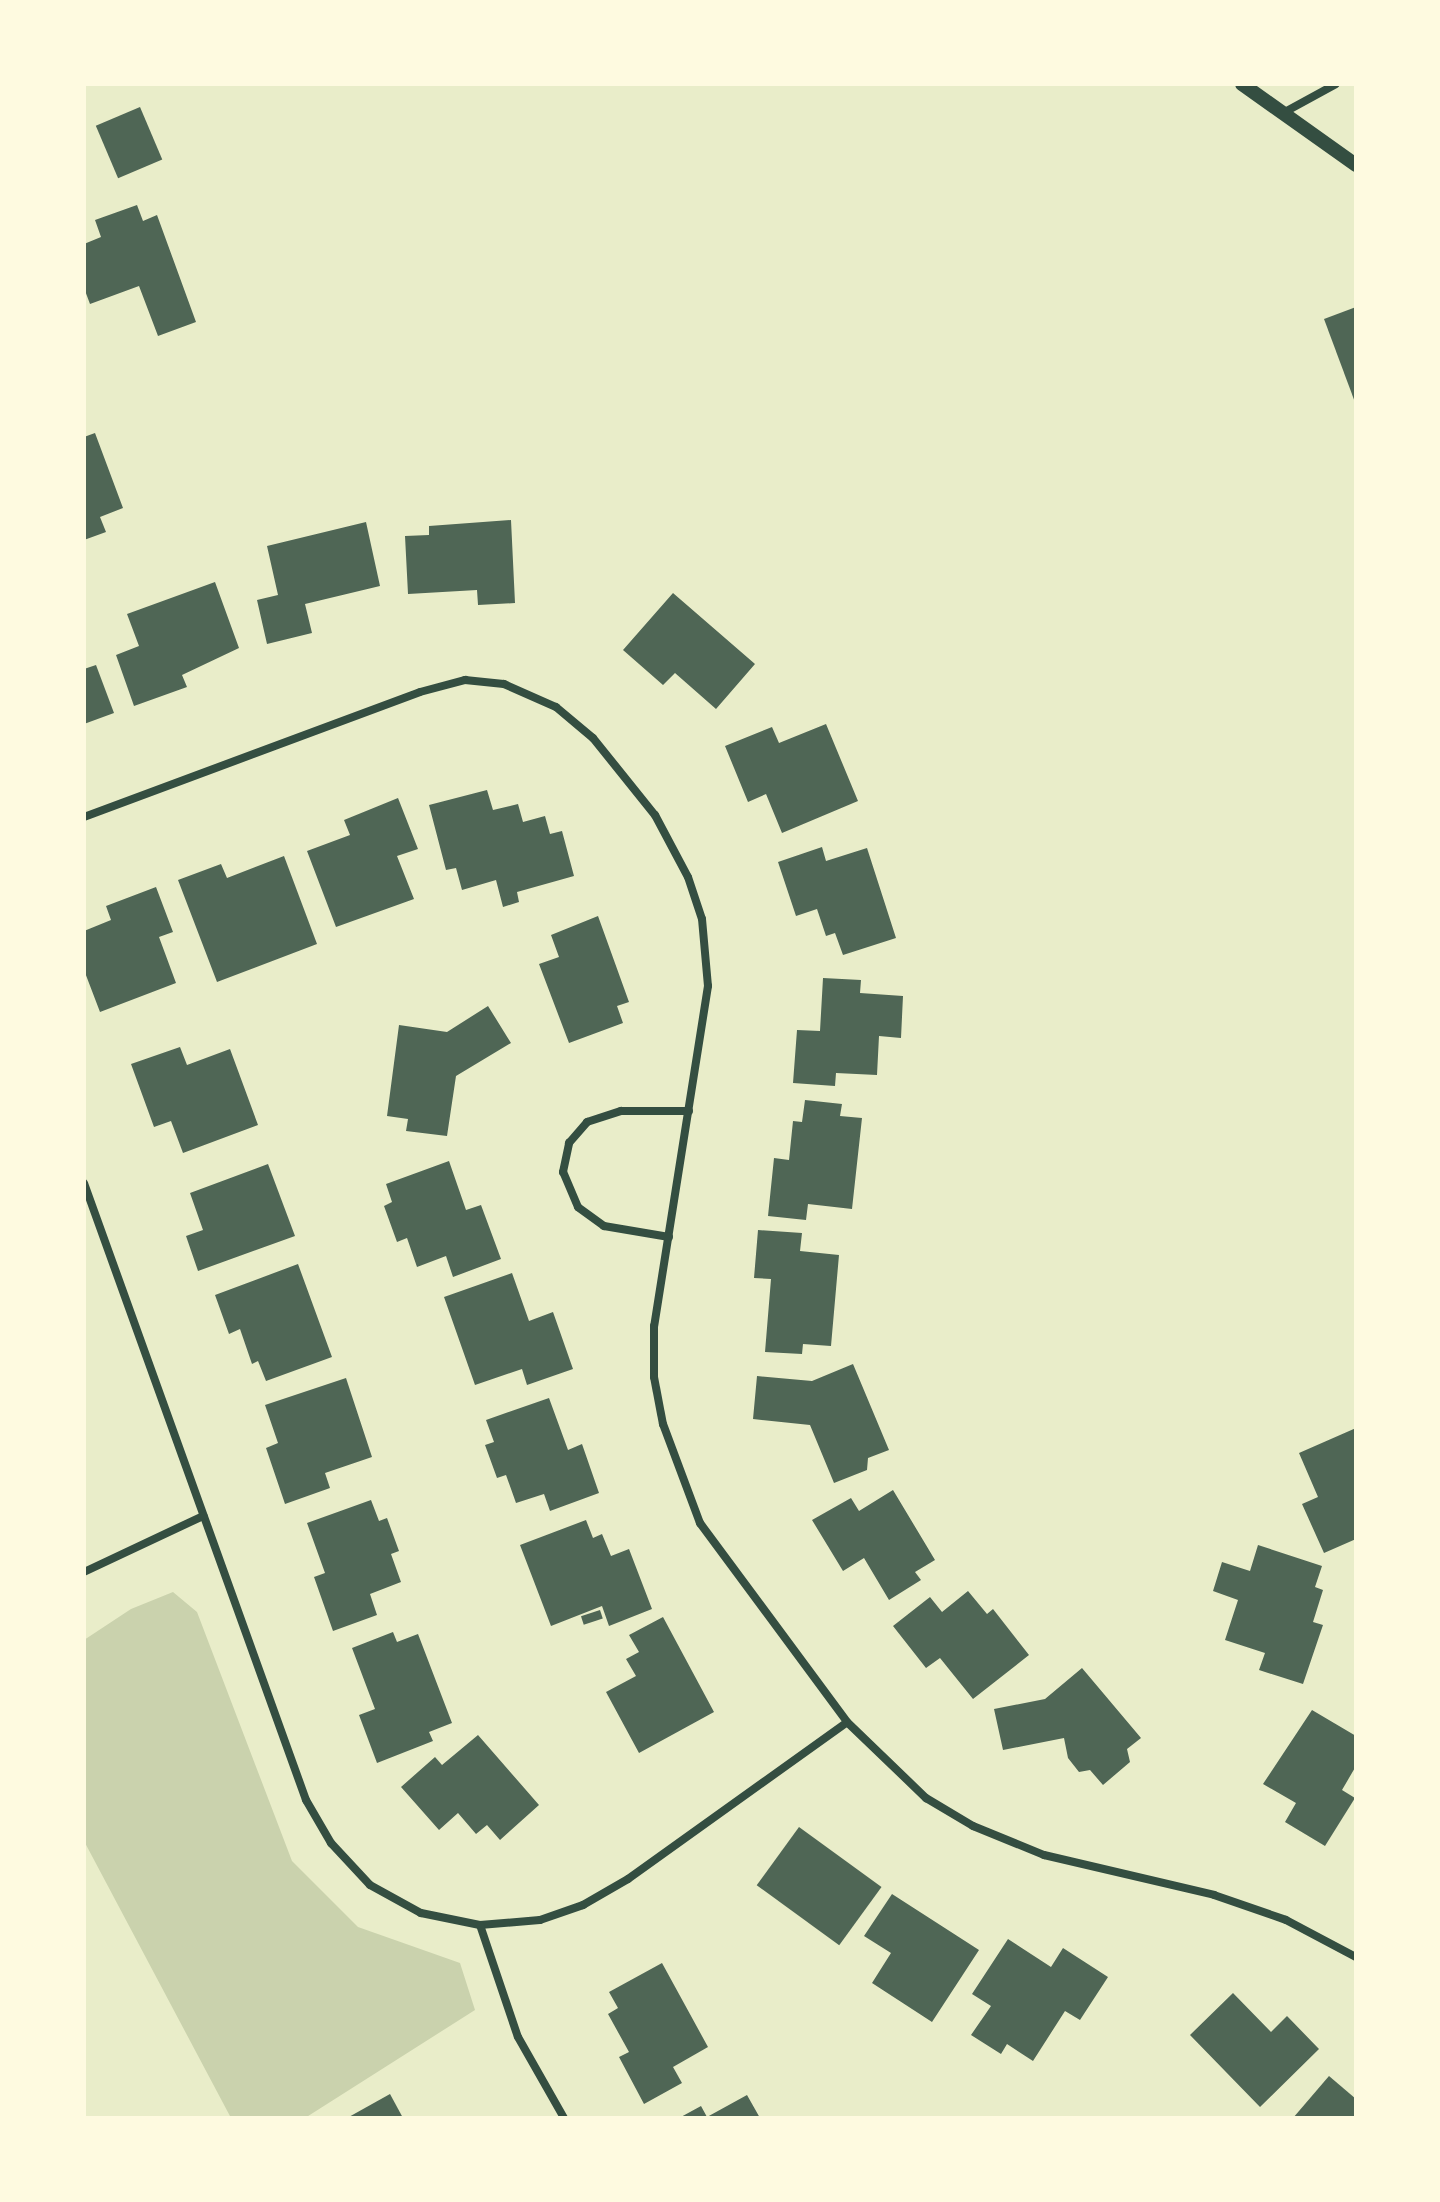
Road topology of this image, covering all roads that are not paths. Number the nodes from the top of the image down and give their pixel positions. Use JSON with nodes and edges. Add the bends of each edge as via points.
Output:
{"nodes":[{"id":1,"x":1242,"y":84,"type":"edge"},
{"id":2,"x":1336,"y":84,"type":"edge"},
{"id":3,"x":1283,"y":113,"type":"junction"},
{"id":4,"x":1356,"y":165,"type":"edge"},
{"id":5,"x":84,"y":817,"type":"edge"},
{"id":6,"x":689,"y":1111,"type":"junction"},
{"id":7,"x":84,"y":1183,"type":"edge"},
{"id":8,"x":669,"y":1237,"type":"junction"},
{"id":9,"x":203,"y":1516,"type":"junction"},
{"id":10,"x":84,"y":1572,"type":"edge"},
{"id":11,"x":847,"y":1722,"type":"junction"},
{"id":12,"x":480,"y":1925,"type":"junction"},
{"id":13,"x":1356,"y":1957,"type":"edge"},
{"id":14,"x":564,"y":2118,"type":"edge"}],
"edges":[{"from":1,"to":3,"type":"street"},
{"from":2,"to":3,"type":"street"},
{"from":3,"to":4,"type":"street"},
{"from":5,"to":6,"type":"street","via":[[465,680],[504,684],[556,707],[593,738],[655,815],[688,877],[702,919],[708,986]]},
{"from":6,"to":8,"type":"street"},
{"from":6,"to":8,"type":"street","via":[[621,1111],[587,1122],[569,1143],[563,1172],[578,1207],[604,1226]]},
{"from":7,"to":9,"type":"street"},
{"from":8,"to":11,"type":"street","via":[[654,1326],[654,1377],[679,1479],[700,1523]]},
{"from":9,"to":10,"type":"street"},
{"from":9,"to":12,"type":"street","via":[[306,1800],[331,1843],[370,1885],[421,1913]]},
{"from":11,"to":12,"type":"street","via":[[628,1879],[583,1905],[540,1920]]},
{"from":11,"to":13,"type":"street","via":[[926,1798],[973,1826],[1044,1855],[1214,1895],[1286,1920]]},
{"from":12,"to":14,"type":"street","via":[[518,2037]]}]}
